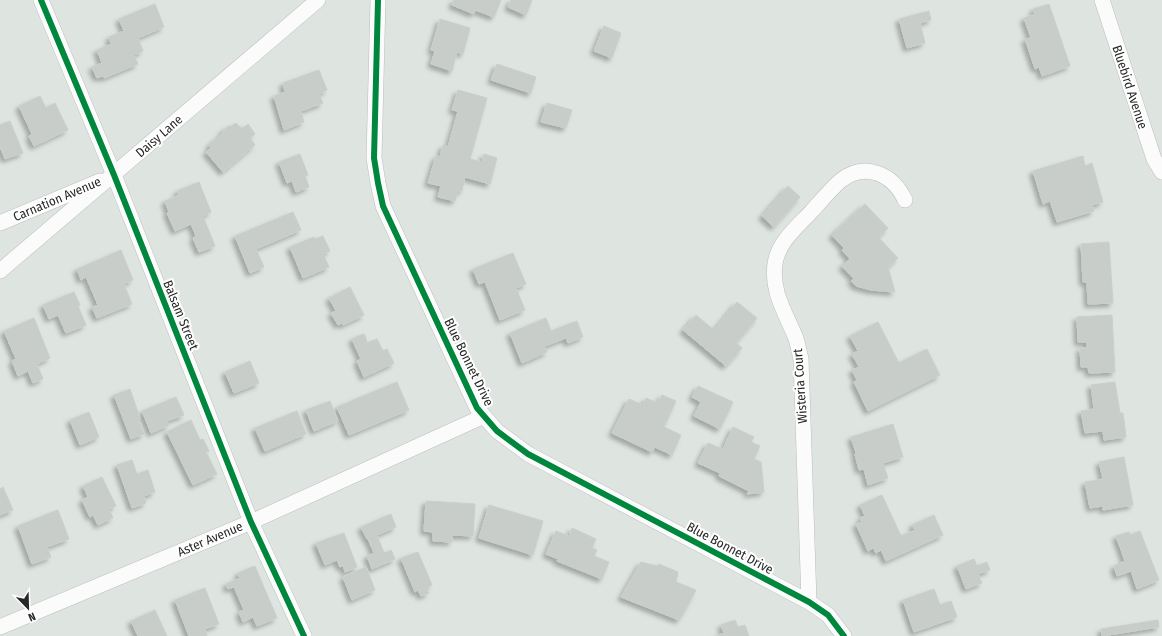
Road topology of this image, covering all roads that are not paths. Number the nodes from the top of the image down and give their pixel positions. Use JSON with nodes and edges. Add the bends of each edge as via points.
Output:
{"nodes":[{"id":1,"x":41,"y":0,"type":"edge"},
{"id":2,"x":318,"y":0,"type":"edge"},
{"id":3,"x":378,"y":0,"type":"edge"},
{"id":4,"x":1102,"y":0,"type":"edge"},
{"id":5,"x":1162,"y":172,"type":"edge"},
{"id":6,"x":114,"y":175,"type":"junction"},
{"id":7,"x":905,"y":200,"type":"dead end"},
{"id":8,"x":0,"y":223,"type":"edge"},
{"id":9,"x":0,"y":271,"type":"edge"},
{"id":10,"x":484,"y":416,"type":"junction"},
{"id":11,"x":251,"y":522,"type":"junction"},
{"id":12,"x":809,"y":602,"type":"junction"},
{"id":13,"x":0,"y":627,"type":"edge"},
{"id":14,"x":304,"y":636,"type":"edge"},
{"id":15,"x":844,"y":636,"type":"edge"}],
"edges":[{"from":1,"to":6,"type":"street","name":"Balsam Street"},
{"from":2,"to":6,"type":"street","name":"Daisy Lane"},
{"from":3,"to":10,"type":"street","name":"Blue Bonnet Drive","via":[[374,158],[383,206],[477,408]]},
{"from":4,"to":5,"type":"street","name":"Bluebird Avenue","via":[[1154,159]]},
{"from":6,"to":8,"type":"street","name":"Carnation Avenue"},
{"from":6,"to":9,"type":"street","name":"Daisy Lane"},
{"from":6,"to":11,"type":"street","name":"Balsam Street"},
{"from":7,"to":12,"type":"street","name":"Wisteria Court","via":[[892,181],[881,174],[853,174],[838,183],[796,228],[781,246],[776,258],[775,289],[796,337],[801,359]]},
{"from":10,"to":11,"type":"street","name":"Aster Avenue"},
{"from":10,"to":12,"type":"street","name":"Blue Bonnet Drive","via":[[497,431],[528,454]]},
{"from":11,"to":13,"type":"street","name":"Aster Avenue"},
{"from":11,"to":14,"type":"street","name":"Balsam Street"},
{"from":12,"to":15,"type":"street","name":"Blue Bonnet Drive","via":[[828,615]]}]}
